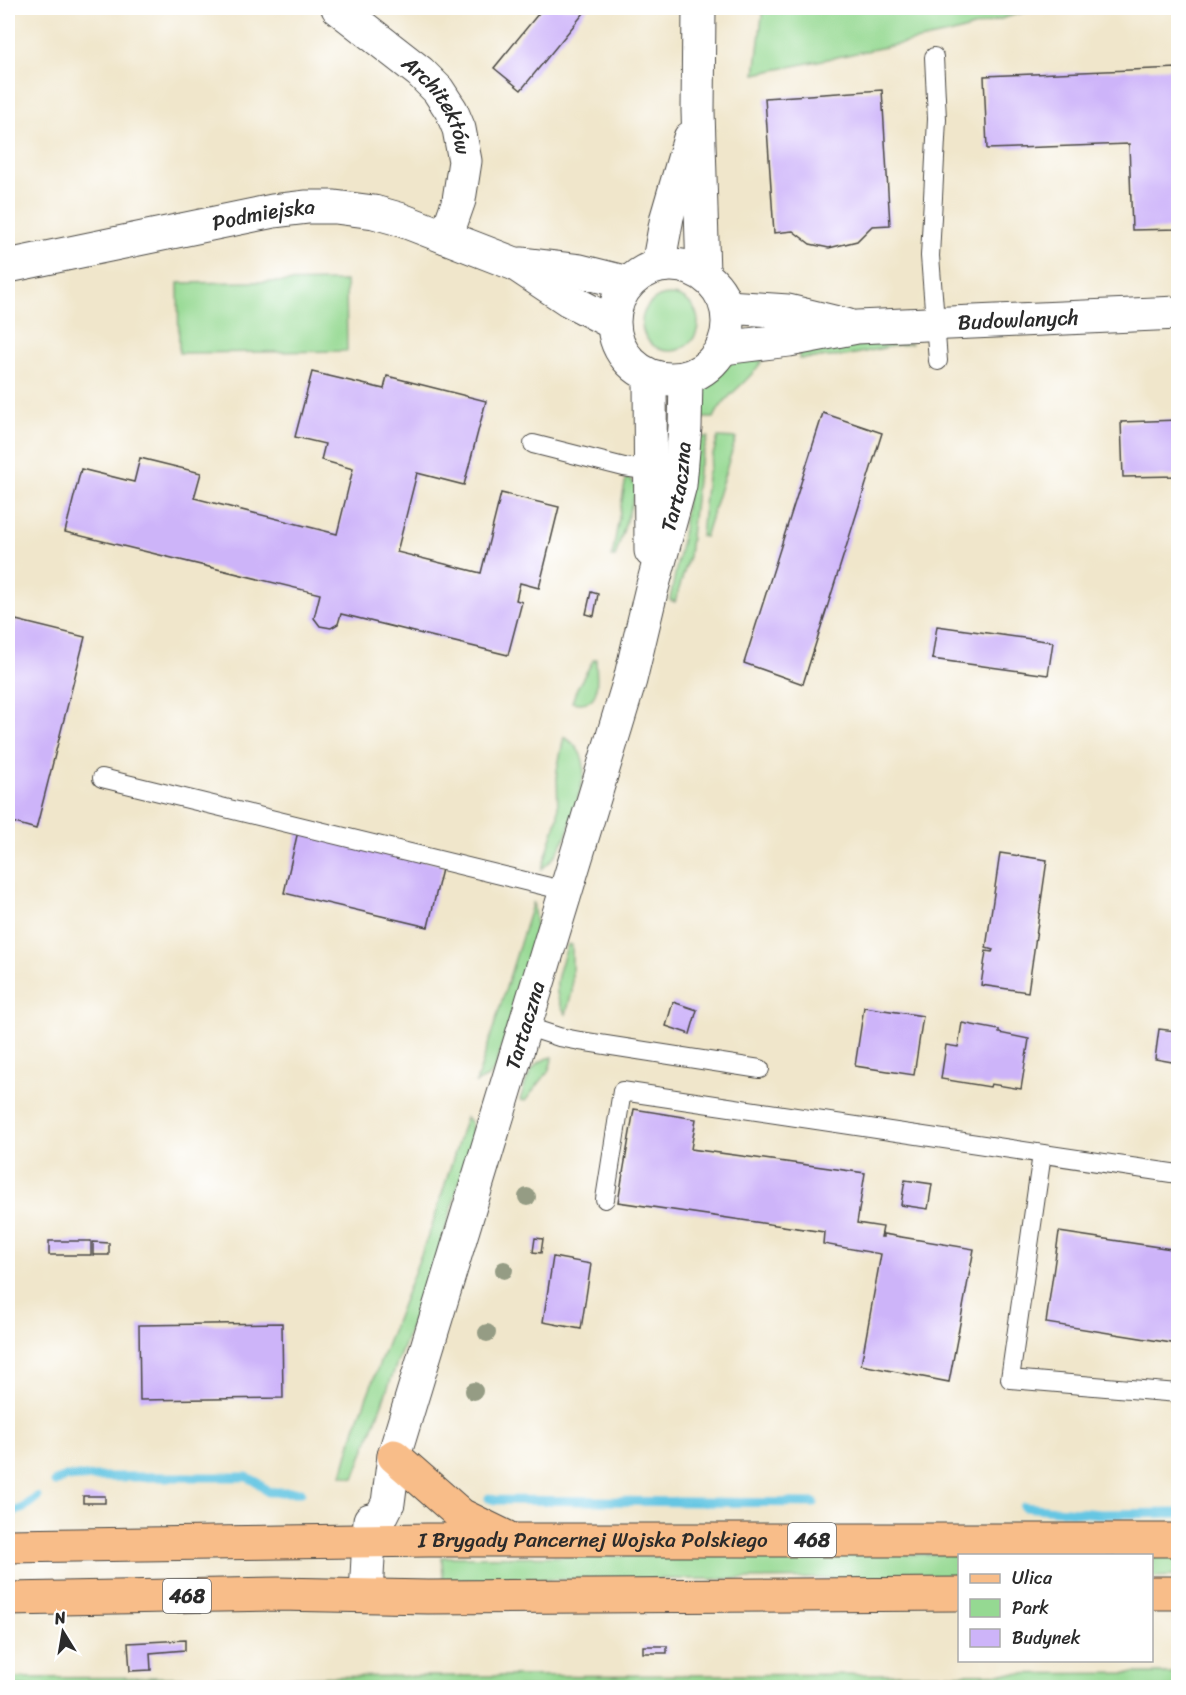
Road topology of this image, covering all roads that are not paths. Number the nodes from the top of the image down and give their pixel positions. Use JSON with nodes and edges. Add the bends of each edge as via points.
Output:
{"nodes":[{"id":1,"x":338,"y":8,"type":"edge"},
{"id":2,"x":699,"y":8,"type":"edge"},
{"id":3,"x":934,"y":57,"type":"dead end"},
{"id":4,"x":698,"y":111,"type":"junction"},
{"id":5,"x":446,"y":237,"type":"junction"},
{"id":6,"x":516,"y":264,"type":"junction"},
{"id":7,"x":8,"y":266,"type":"edge"},
{"id":8,"x":658,"y":266,"type":"junction"},
{"id":9,"x":703,"y":274,"type":"junction"},
{"id":10,"x":628,"y":283,"type":"junction"},
{"id":11,"x":727,"y":307,"type":"junction"},
{"id":12,"x":1179,"y":313,"type":"edge"},
{"id":13,"x":613,"y":323,"type":"junction"},
{"id":14,"x":935,"y":325,"type":"junction"},
{"id":15,"x":857,"y":327,"type":"junction"},
{"id":16,"x":723,"y":348,"type":"junction"},
{"id":17,"x":938,"y":361,"type":"dead end"},
{"id":18,"x":650,"y":376,"type":"junction"},
{"id":19,"x":686,"y":379,"type":"junction"},
{"id":20,"x":533,"y":444,"type":"dead end"},
{"id":21,"x":651,"y":471,"type":"junction"},
{"id":22,"x":651,"y":592,"type":"junction"},
{"id":23,"x":102,"y":778,"type":"dead end"},
{"id":24,"x":566,"y":891,"type":"junction"},
{"id":25,"x":525,"y":1026,"type":"junction"},
{"id":26,"x":760,"y":1069,"type":"dead end"},
{"id":27,"x":1042,"y":1154,"type":"junction"},
{"id":28,"x":1179,"y":1174,"type":"edge"},
{"id":29,"x":605,"y":1199,"type":"dead end"},
{"id":30,"x":1179,"y":1393,"type":"edge"},
{"id":31,"x":394,"y":1456,"type":"junction"},
{"id":32,"x":513,"y":1540,"type":"junction"},
{"id":33,"x":1179,"y":1540,"type":"edge"},
{"id":34,"x":369,"y":1541,"type":"junction"},
{"id":35,"x":8,"y":1546,"type":"edge"},
{"id":36,"x":1153,"y":1593,"type":"edge"},
{"id":37,"x":1179,"y":1593,"type":"edge"},
{"id":38,"x":958,"y":1594,"type":"edge"},
{"id":39,"x":366,"y":1595,"type":"junction"},
{"id":40,"x":8,"y":1599,"type":"edge"}],
"edges":[{"from":1,"to":5,"type":"street","name":"Architektów","via":[[420,72],[451,110],[465,161],[459,200]]},
{"from":2,"to":4,"type":"street"},
{"from":3,"to":14,"type":"lane","via":[[937,119],[930,256]]},
{"from":4,"to":8,"type":"street","via":[[667,217]]},
{"from":4,"to":9,"type":"street"},
{"from":5,"to":6,"type":"street","name":"Podmiejska"},
{"from":5,"to":7,"type":"street","name":"Podmiejska","via":[[374,212],[308,207]]},
{"from":6,"to":10,"type":"street","name":"Podmiejska"},
{"from":6,"to":13,"type":"street","name":"Podmiejska","via":[[569,300]]},
{"from":8,"to":9,"type":"street","via":[[681,265]]},
{"from":8,"to":10,"type":"street"},
{"from":9,"to":11,"type":"street","via":[[718,288]]},
{"from":10,"to":13,"type":"street","via":[[617,302]]},
{"from":11,"to":15,"type":"street","name":"Budowlanych","via":[[788,311]]},
{"from":11,"to":16,"type":"street","via":[[729,328]]},
{"from":12,"to":14,"type":"street","name":"Budowlanych"},
{"from":13,"to":18,"type":"street","via":[[624,355]]},
{"from":14,"to":15,"type":"street","name":"Budowlanych"},
{"from":14,"to":17,"type":"lane"},
{"from":15,"to":16,"type":"street","name":"Budowlanych"},
{"from":16,"to":19,"type":"street","via":[[708,367]]},
{"from":18,"to":19,"type":"street"},
{"from":18,"to":21,"type":"street","name":"Tartaczna"},
{"from":19,"to":22,"type":"street","name":"Tartaczna","via":[[680,485]]},
{"from":20,"to":21,"type":"lane"},
{"from":21,"to":22,"type":"street","name":"Tartaczna"},
{"from":22,"to":24,"type":"street","name":"Tartaczna","via":[[630,680]]},
{"from":23,"to":24,"type":"lane"},
{"from":24,"to":25,"type":"street","name":"Tartaczna"},
{"from":25,"to":26,"type":"lane","via":[[580,1041]]},
{"from":25,"to":31,"type":"street","name":"Tartaczna"},
{"from":27,"to":28,"type":"lane"},
{"from":27,"to":29,"type":"lane","via":[[622,1090]]},
{"from":27,"to":30,"type":"lane","via":[[1011,1379]]},
{"from":31,"to":32,"type":"main road","via":[[461,1515]]},
{"from":31,"to":34,"type":"street","name":"Tartaczna","via":[[377,1475],[370,1498]]},
{"from":32,"to":33,"type":"main road","name":"I Brygady Pancernej Wojska Polskiego","number":"468"},
{"from":32,"to":34,"type":"main road","name":"I Brygady Pancernej Wojska Polskiego","number":"468"},
{"from":34,"to":35,"type":"main road","name":"I Brygady Pancernej Wojska Polskiego","number":"468"},
{"from":34,"to":39,"type":"street","name":"Tartaczna"},
{"from":36,"to":37,"type":"main road"},
{"from":38,"to":39,"type":"main road","number":"468"},
{"from":39,"to":40,"type":"main road","number":"468"}]}
